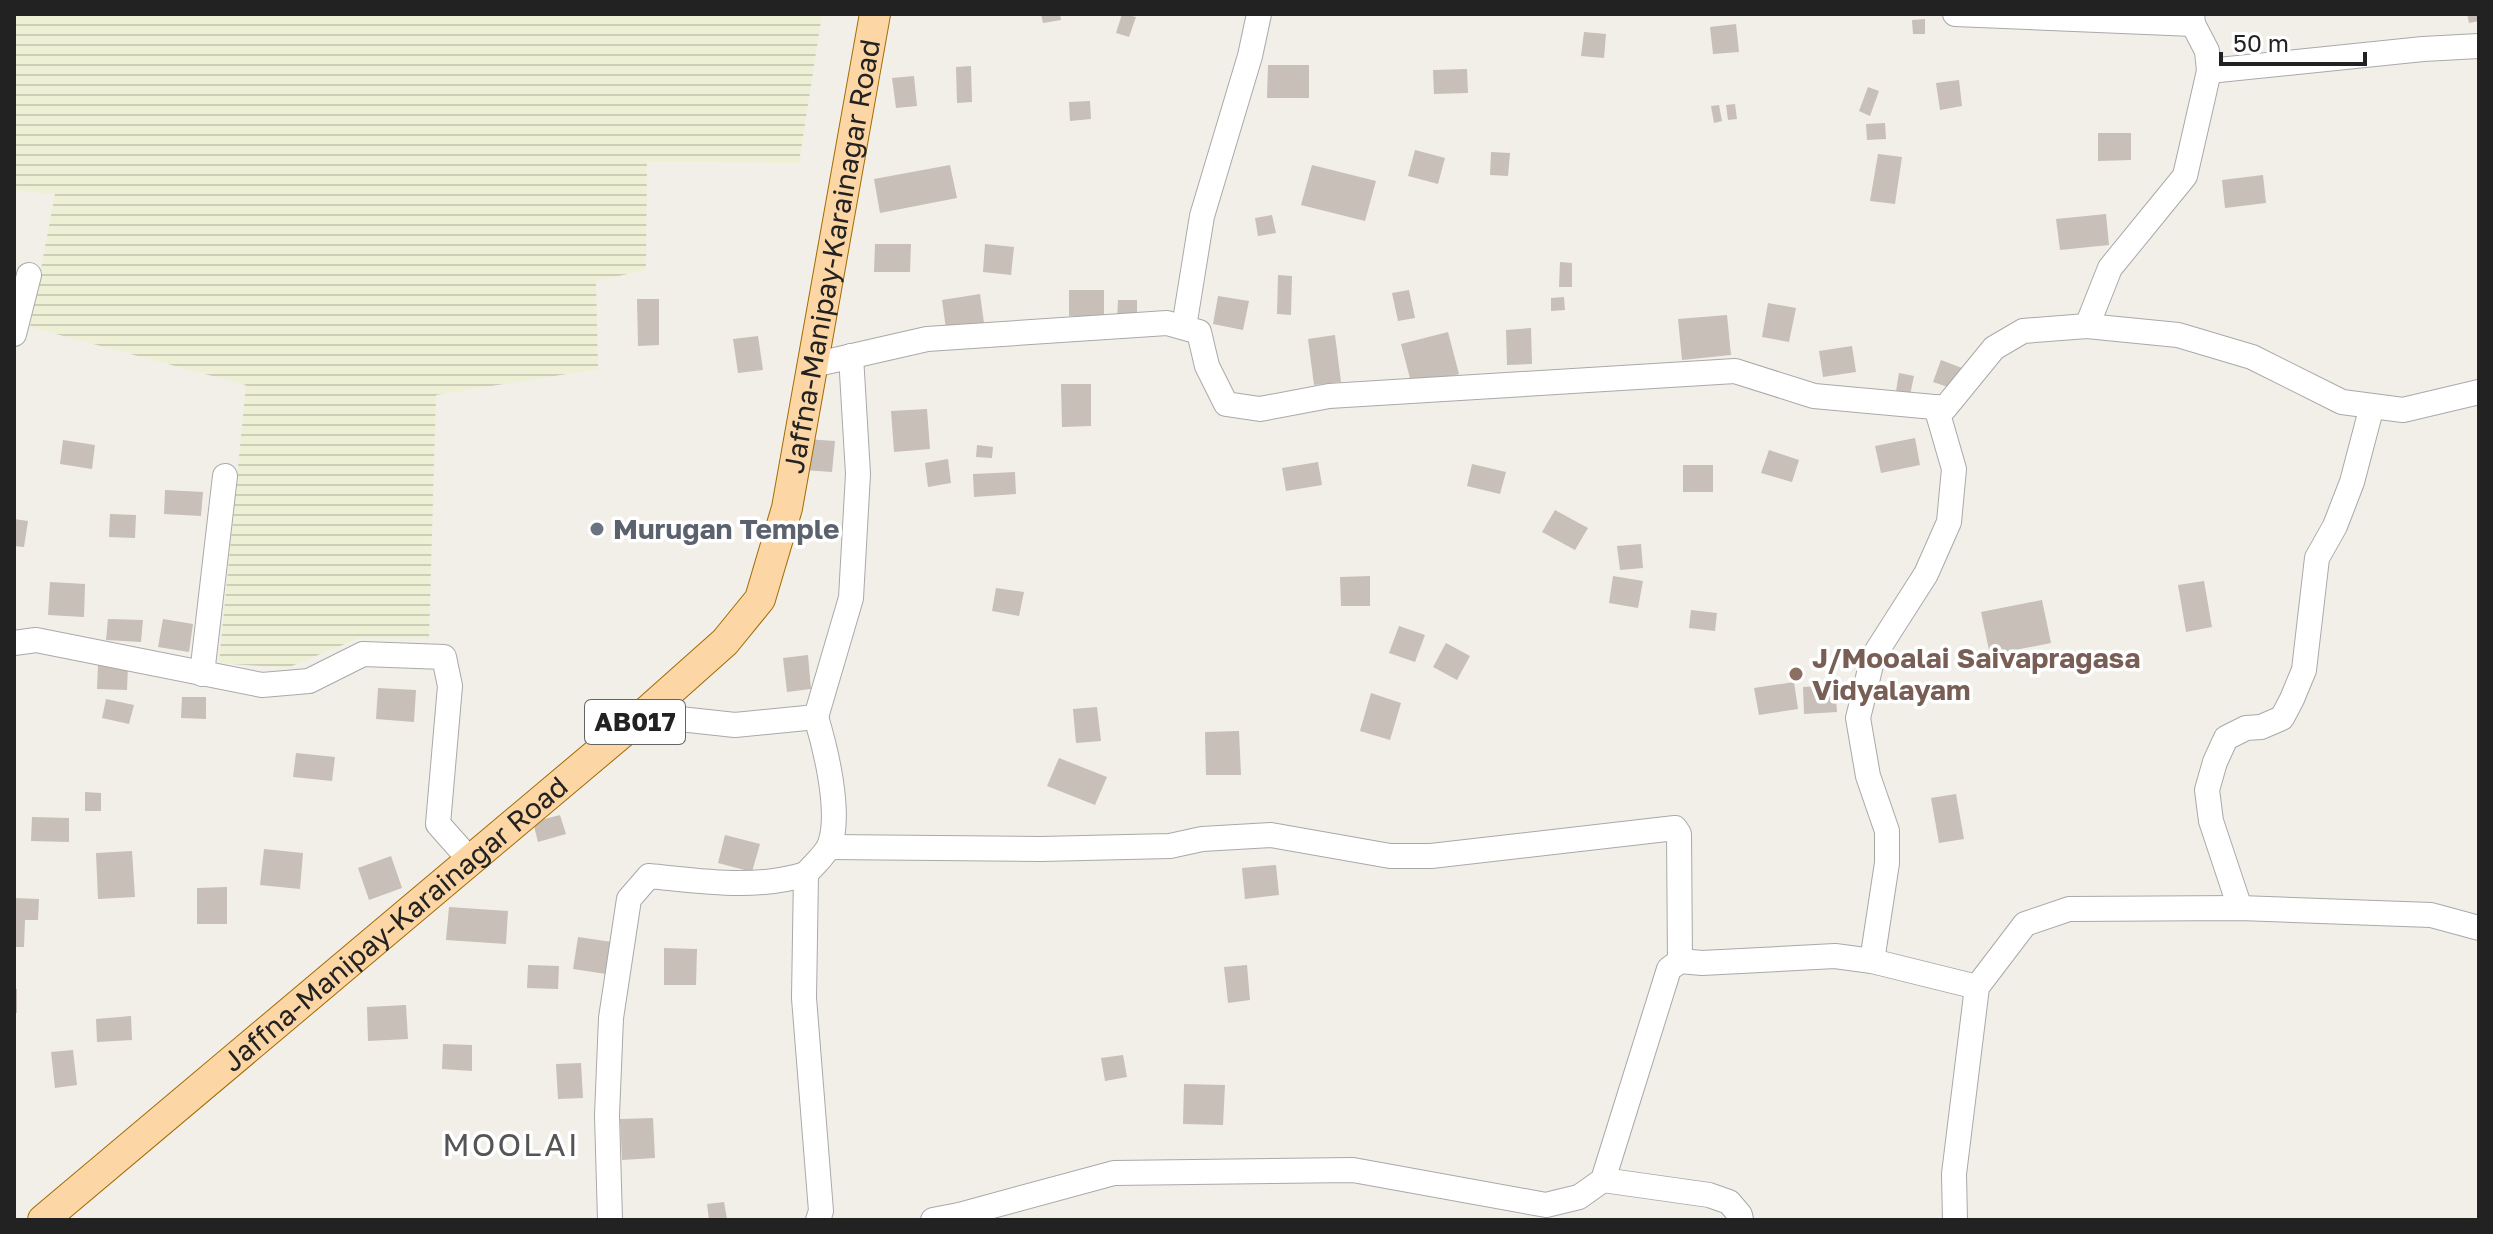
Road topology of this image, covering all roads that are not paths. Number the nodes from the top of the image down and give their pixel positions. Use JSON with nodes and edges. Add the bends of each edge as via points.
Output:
{"nodes":[{"id":1,"x":875,"y":14,"type":"edge"},
{"id":2,"x":1259,"y":14,"type":"edge"},
{"id":3,"x":1955,"y":14,"type":"edge"},
{"id":4,"x":2192,"y":19,"type":"edge"},
{"id":5,"x":2479,"y":46,"type":"edge"},
{"id":6,"x":2209,"y":71,"type":"junction"},
{"id":7,"x":29,"y":275,"type":"dead end"},
{"id":8,"x":2087,"y":326,"type":"junction"},
{"id":9,"x":1184,"y":327,"type":"junction"},
{"id":10,"x":14,"y":334,"type":"edge"},
{"id":11,"x":851,"y":356,"type":"junction"},
{"id":12,"x":813,"y":365,"type":"junction"},
{"id":13,"x":2479,"y":392,"type":"edge"},
{"id":14,"x":2372,"y":406,"type":"junction"},
{"id":15,"x":1936,"y":407,"type":"junction"},
{"id":16,"x":225,"y":476,"type":"dead end"},
{"id":17,"x":14,"y":643,"type":"edge"},
{"id":18,"x":202,"y":674,"type":"junction"},
{"id":19,"x":643,"y":715,"type":"junction"},
{"id":20,"x":816,"y":717,"type":"junction"},
{"id":21,"x":829,"y":847,"type":"junction"},
{"id":22,"x":470,"y":860,"type":"junction"},
{"id":23,"x":806,"y":874,"type":"junction"},
{"id":24,"x":2240,"y":908,"type":"junction"},
{"id":25,"x":2479,"y":928,"type":"edge"},
{"id":26,"x":1680,"y":961,"type":"junction"},
{"id":27,"x":1872,"y":961,"type":"junction"},
{"id":28,"x":1977,"y":987,"type":"junction"},
{"id":29,"x":1603,"y":1180,"type":"junction"},
{"id":30,"x":43,"y":1220,"type":"edge"},
{"id":31,"x":610,"y":1220,"type":"edge"},
{"id":32,"x":818,"y":1220,"type":"edge"},
{"id":33,"x":933,"y":1220,"type":"edge"},
{"id":34,"x":1741,"y":1220,"type":"edge"},
{"id":35,"x":1955,"y":1220,"type":"edge"}],
"edges":[{"from":1,"to":12,"type":"main road","name":"Jaffna-Manipay-Karainagar Road","number":"AB017"},
{"from":2,"to":9,"type":"street","via":[[1202,216]]},
{"from":3,"to":4,"type":"street"},
{"from":4,"to":6,"type":"street","via":[[2207,51]]},
{"from":5,"to":6,"type":"street"},
{"from":6,"to":8,"type":"street","via":[[2185,176],[2110,268]]},
{"from":7,"to":10,"type":"street"},
{"from":8,"to":14,"type":"street","via":[[2178,335],[2252,357],[2342,402]]},
{"from":8,"to":15,"type":"street","via":[[2023,331],[1994,348],[1945,408]]},
{"from":9,"to":11,"type":"street","via":[[1167,323],[927,339]]},
{"from":9,"to":15,"type":"street","via":[[1199,332],[1207,366],[1226,404],[1260,409],[1329,396],[1735,371],[1814,396]]},
{"from":11,"to":12,"type":"street"},
{"from":11,"to":20,"type":"street","via":[[858,474],[851,598]]},
{"from":12,"to":19,"type":"main road","name":"Jaffna-Manipay-Karainagar Road","number":"AB017","via":[[787,508],[760,599],[725,642]]},
{"from":13,"to":14,"type":"street","via":[[2403,410]]},
{"from":14,"to":24,"type":"street","via":[[2352,482],[2317,558],[2304,670],[2292,699],[2282,718],[2226,738],[2207,790],[2211,821]]},
{"from":15,"to":27,"type":"street","via":[[1954,469],[1949,522],[1926,574],[1873,657],[1858,718],[1868,776],[1887,831]]},
{"from":16,"to":18,"type":"street"},
{"from":17,"to":18,"type":"street","via":[[36,640]]},
{"from":18,"to":22,"type":"street","via":[[262,685],[309,681],[363,654],[444,657],[450,686],[438,824]]},
{"from":19,"to":20,"type":"street","via":[[735,725]]},
{"from":19,"to":22,"type":"main road","name":"Jaffna-Manipay-Karainagar Road","number":"AB017"},
{"from":20,"to":21,"type":"street","via":[[827,751],[833,807]]},
{"from":21,"to":23,"type":"street"},
{"from":21,"to":26,"type":"street","via":[[1170,846],[1271,835],[1390,856],[1431,856],[1675,828]]},
{"from":22,"to":30,"type":"main road","name":"Jaffna-Manipay-Karainagar Road","number":"AB017"},
{"from":23,"to":31,"type":"street","via":[[746,883],[649,876],[629,899],[611,1018]]},
{"from":23,"to":32,"type":"street","via":[[804,998]]},
{"from":24,"to":25,"type":"street","via":[[2431,915]]},
{"from":24,"to":28,"type":"street","via":[[2069,909],[2025,924]]},
{"from":26,"to":27,"type":"street","via":[[1835,956]]},
{"from":26,"to":29,"type":"street","via":[[1669,969]]},
{"from":27,"to":28,"type":"street"},
{"from":28,"to":35,"type":"street","via":[[1954,1174]]},
{"from":29,"to":33,"type":"street","via":[[1579,1197],[1546,1205],[1353,1170],[1114,1173]]},
{"from":29,"to":34,"type":"street","via":[[1709,1195],[1729,1202]]}]}
